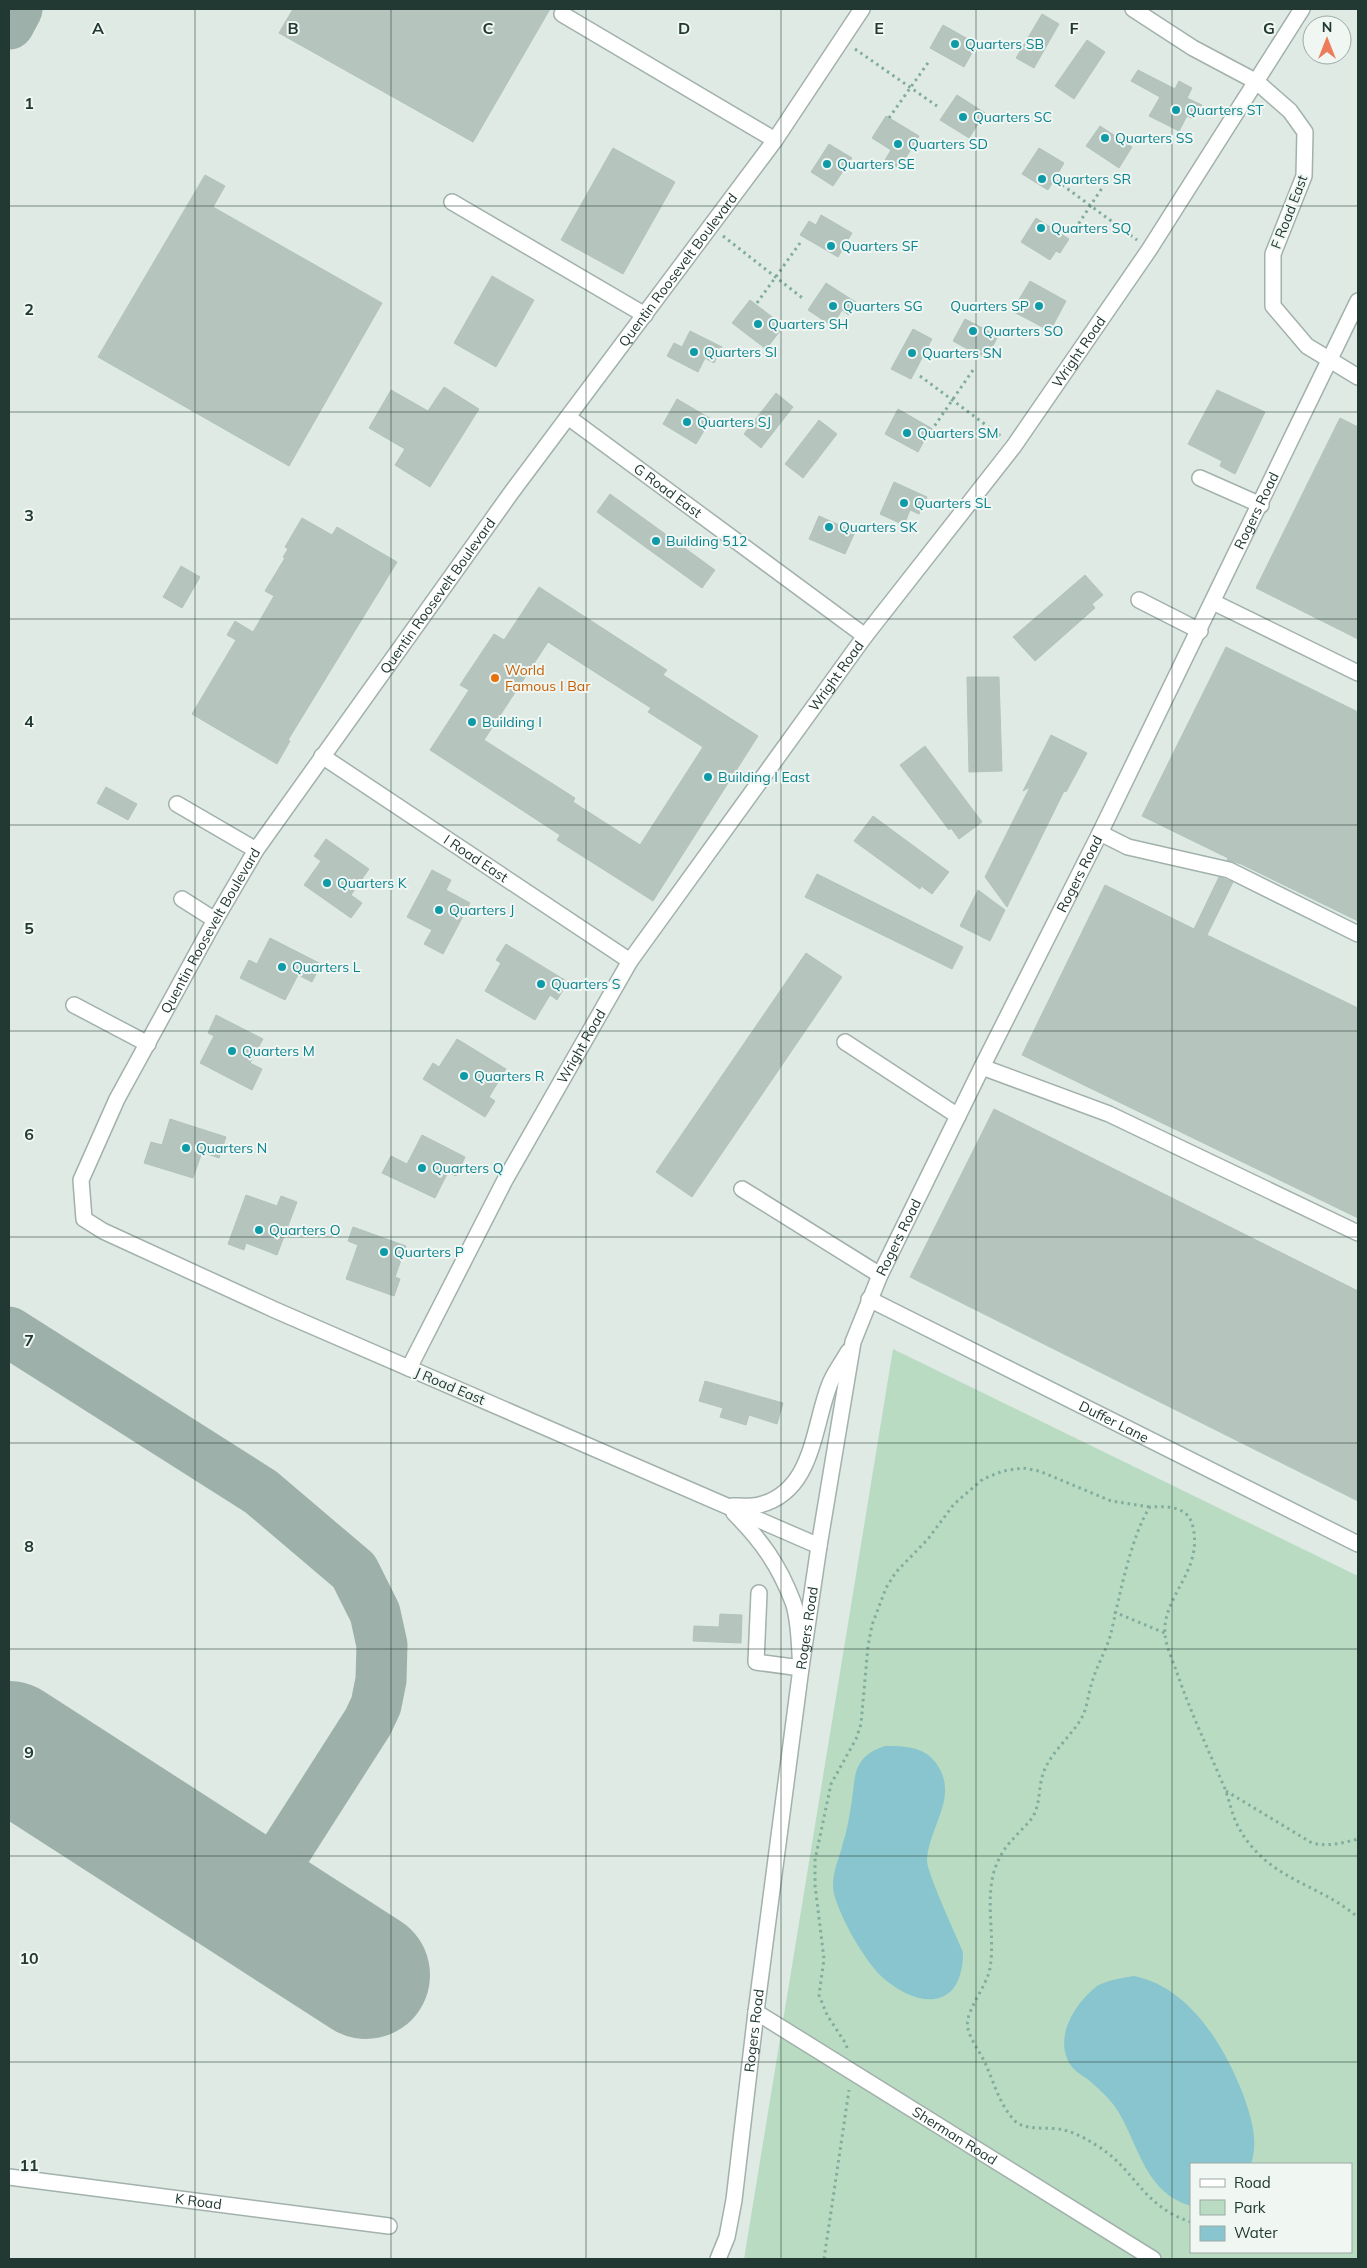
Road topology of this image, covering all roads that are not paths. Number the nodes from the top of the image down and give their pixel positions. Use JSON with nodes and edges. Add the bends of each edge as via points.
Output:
{"nodes":[{"id":1,"x":862,"y":9,"type":"edge"},
{"id":2,"x":1133,"y":9,"type":"edge"},
{"id":3,"x":1302,"y":9,"type":"edge"},
{"id":4,"x":562,"y":14,"type":"dead end"},
{"id":5,"x":1257,"y":82,"type":"junction"},
{"id":6,"x":775,"y":140,"type":"junction"},
{"id":7,"x":452,"y":202,"type":"dead end"},
{"id":8,"x":1358,"y":301,"type":"edge"},
{"id":9,"x":645,"y":315,"type":"junction"},
{"id":10,"x":1330,"y":362,"type":"junction"},
{"id":11,"x":1358,"y":377,"type":"edge"},
{"id":12,"x":568,"y":417,"type":"junction"},
{"id":13,"x":1200,"y":478,"type":"dead end"},
{"id":14,"x":1260,"y":505,"type":"junction"},
{"id":15,"x":1139,"y":600,"type":"dead end"},
{"id":16,"x":1213,"y":602,"type":"junction"},
{"id":17,"x":1200,"y":630,"type":"junction"},
{"id":18,"x":865,"y":636,"type":"junction"},
{"id":19,"x":1358,"y":673,"type":"edge"},
{"id":20,"x":322,"y":756,"type":"junction"},
{"id":21,"x":178,"y":804,"type":"dead end"},
{"id":22,"x":1100,"y":834,"type":"junction"},
{"id":23,"x":256,"y":850,"type":"junction"},
{"id":24,"x":182,"y":899,"type":"dead end"},
{"id":25,"x":215,"y":920,"type":"junction"},
{"id":26,"x":1358,"y":934,"type":"edge"},
{"id":27,"x":630,"y":961,"type":"junction"},
{"id":28,"x":74,"y":1005,"type":"dead end"},
{"id":29,"x":845,"y":1042,"type":"dead end"},
{"id":30,"x":148,"y":1044,"type":"junction"},
{"id":31,"x":982,"y":1067,"type":"junction"},
{"id":32,"x":958,"y":1116,"type":"junction"},
{"id":33,"x":742,"y":1189,"type":"dead end"},
{"id":34,"x":84,"y":1219,"type":"joint"},
{"id":35,"x":1358,"y":1233,"type":"edge"},
{"id":36,"x":880,"y":1275,"type":"junction"},
{"id":37,"x":869,"y":1300,"type":"junction"},
{"id":38,"x":853,"y":1342,"type":"junction"},
{"id":39,"x":409,"y":1368,"type":"junction"},
{"id":40,"x":727,"y":1506,"type":"junction"},
{"id":41,"x":1358,"y":1544,"type":"edge"},
{"id":42,"x":819,"y":1546,"type":"junction"},
{"id":43,"x":759,"y":1593,"type":"dead end"},
{"id":44,"x":802,"y":1668,"type":"junction"},
{"id":45,"x":756,"y":2012,"type":"junction"},
{"id":46,"x":9,"y":2178,"type":"edge"},
{"id":47,"x":389,"y":2226,"type":"dead end"},
{"id":48,"x":718,"y":2259,"type":"edge"},
{"id":49,"x":1153,"y":2259,"type":"edge"}],
"edges":[{"from":1,"to":6,"type":"street","name":"Quentin Roosevelt Boulevard"},
{"from":2,"to":5,"type":"street","name":"F Road East","via":[[1193,48]]},
{"from":3,"to":5,"type":"street","name":"Wright Road"},
{"from":4,"to":6,"type":"street"},
{"from":5,"to":10,"type":"street","name":"F Road East","via":[[1290,111],[1305,132],[1304,176],[1272,254],[1273,306],[1307,346]]},
{"from":5,"to":18,"type":"street","name":"Wright Road","via":[[1149,250],[1014,446]]},
{"from":6,"to":9,"type":"street","name":"Quentin Roosevelt Boulevard"},
{"from":7,"to":9,"type":"street"},
{"from":8,"to":10,"type":"street","name":"Rogers Road"},
{"from":9,"to":12,"type":"street","name":"Quentin Roosevelt Boulevard"},
{"from":10,"to":11,"type":"street","name":"F Road East"},
{"from":10,"to":14,"type":"street","name":"Rogers Road"},
{"from":12,"to":18,"type":"street","name":"G Road East"},
{"from":12,"to":20,"type":"street","name":"Quentin Roosevelt Boulevard"},
{"from":13,"to":14,"type":"street"},
{"from":14,"to":16,"type":"street","name":"Rogers Road"},
{"from":15,"to":17,"type":"street"},
{"from":16,"to":17,"type":"street","name":"Rogers Road"},
{"from":16,"to":19,"type":"street"},
{"from":17,"to":22,"type":"street","name":"Rogers Road"},
{"from":18,"to":27,"type":"street","name":"Wright Road"},
{"from":20,"to":23,"type":"street","name":"Quentin Roosevelt Boulevard"},
{"from":20,"to":27,"type":"street","name":"I Road East"},
{"from":21,"to":23,"type":"street"},
{"from":22,"to":26,"type":"street","via":[[1128,847],[1229,870]]},
{"from":22,"to":31,"type":"street","name":"Rogers Road"},
{"from":23,"to":25,"type":"street","name":"Quentin Roosevelt Boulevard"},
{"from":24,"to":25,"type":"street"},
{"from":25,"to":30,"type":"street","name":"Quentin Roosevelt Boulevard"},
{"from":27,"to":39,"type":"street","name":"Wright Road","via":[[506,1180]]},
{"from":28,"to":30,"type":"street"},
{"from":29,"to":32,"type":"street"},
{"from":30,"to":34,"type":"street","name":"Quentin Roosevelt Boulevard","via":[[117,1099],[81,1180]]},
{"from":31,"to":32,"type":"street","name":"Rogers Road"},
{"from":31,"to":35,"type":"street","via":[[1109,1114]]},
{"from":32,"to":36,"type":"street","name":"Rogers Road"},
{"from":33,"to":36,"type":"street"},
{"from":34,"to":39,"type":"street","name":"J Road East","via":[[121,1239]]},
{"from":36,"to":37,"type":"street","name":"Rogers Road"},
{"from":37,"to":38,"type":"street","name":"Rogers Road"},
{"from":37,"to":41,"type":"street","name":"Duffer Lane"},
{"from":38,"to":40,"type":"street","via":[[829,1385],[809,1457],[794,1483],[774,1500],[758,1506]]},
{"from":38,"to":42,"type":"street","name":"Rogers Road"},
{"from":39,"to":40,"type":"street","name":"J Road East"},
{"from":40,"to":42,"type":"street","name":"J Road East"},
{"from":40,"to":44,"type":"street","via":[[759,1538],[793,1604]]},
{"from":42,"to":44,"type":"street","name":"Rogers Road"},
{"from":43,"to":44,"type":"street","via":[[756,1662]]},
{"from":44,"to":45,"type":"street","name":"Rogers Road"},
{"from":45,"to":48,"type":"street","name":"Rogers Road","via":[[734,2200],[727,2237]]},
{"from":45,"to":49,"type":"street","name":"Sherman Road"},
{"from":46,"to":47,"type":"street","name":"K Road"}]}
